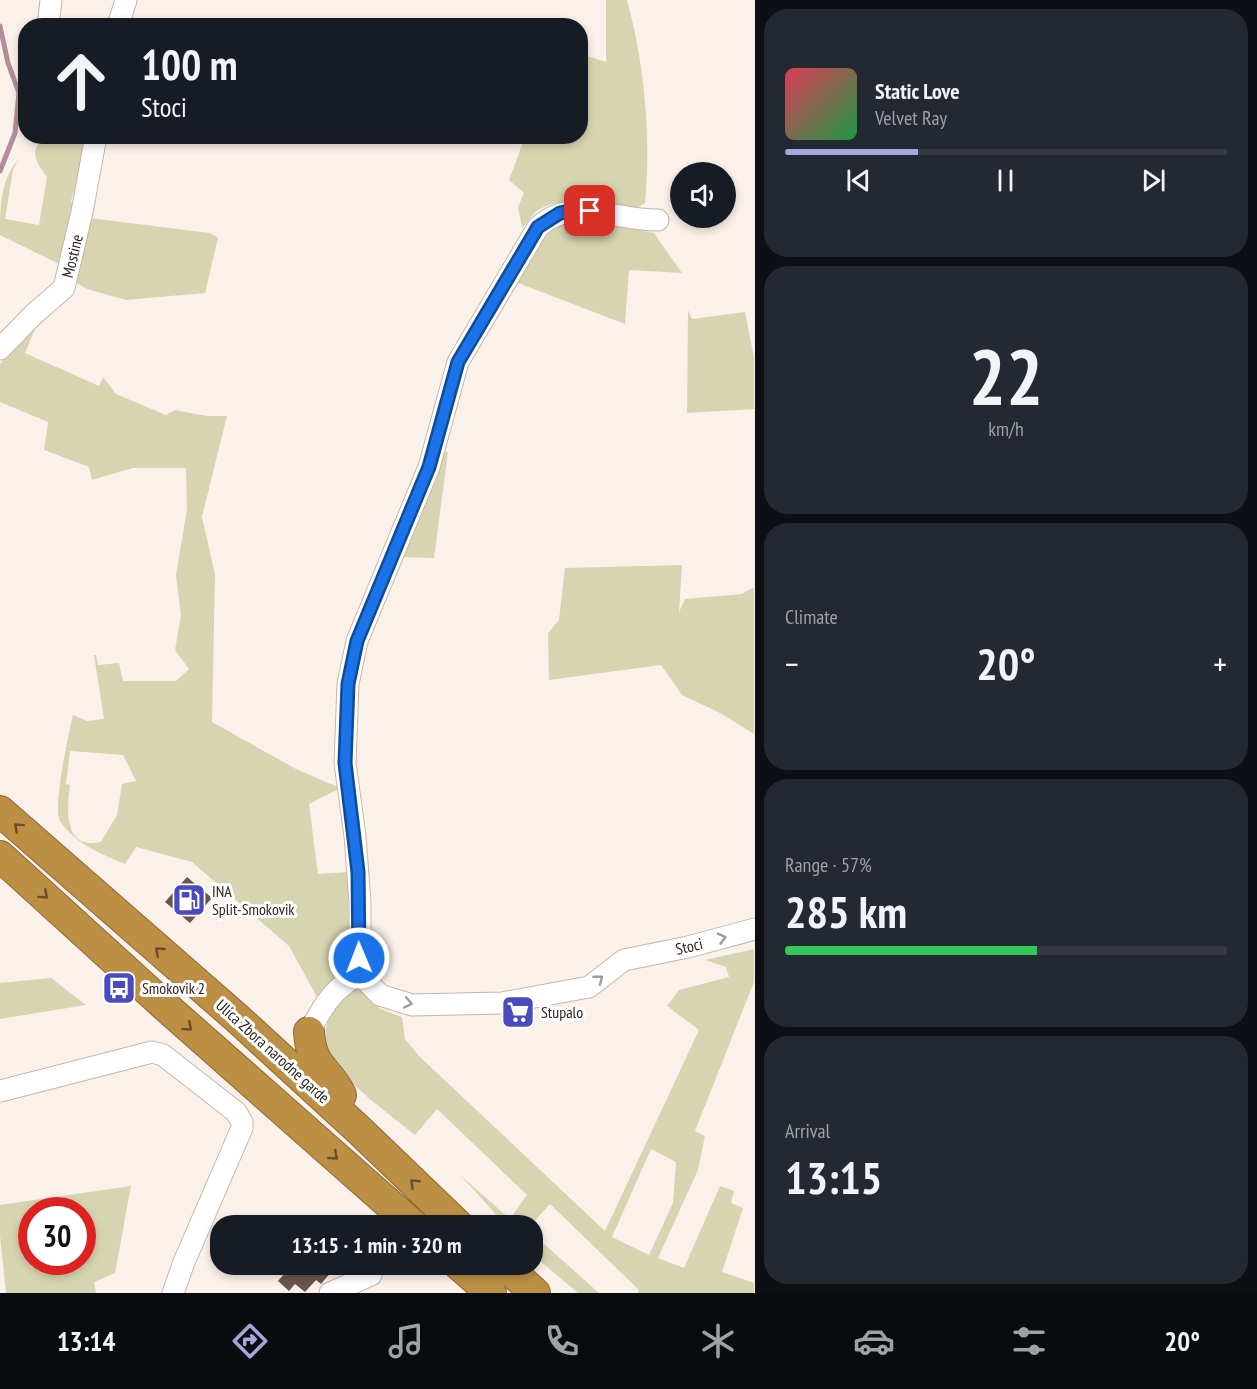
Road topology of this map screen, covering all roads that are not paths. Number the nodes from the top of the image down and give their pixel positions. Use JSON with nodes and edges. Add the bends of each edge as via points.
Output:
{"nodes":[{"id":1,"x":51,"y":0,"type":"edge"},
{"id":2,"x":126,"y":0,"type":"edge"},
{"id":3,"x":49,"y":18,"type":"edge"},
{"id":4,"x":120,"y":18,"type":"edge"},
{"id":5,"x":95,"y":144,"type":"edge"},
{"id":6,"x":658,"y":220,"type":"dead end"},
{"id":7,"x":0,"y":349,"type":"edge"},
{"id":8,"x":0,"y":811,"type":"edge"},
{"id":9,"x":0,"y":856,"type":"edge"},
{"id":10,"x":754,"y":929,"type":"edge"},
{"id":11,"x":360,"y":974,"type":"junction"},
{"id":12,"x":309,"y":1032,"type":"joint"},
{"id":13,"x":0,"y":1091,"type":"edge"},
{"id":14,"x":359,"y":1130,"type":"junction"},
{"id":15,"x":402,"y":1215,"type":"edge"},
{"id":16,"x":448,"y":1215,"type":"edge"},
{"id":17,"x":371,"y":1275,"type":"dead end"},
{"id":18,"x":471,"y":1275,"type":"edge"},
{"id":19,"x":515,"y":1275,"type":"edge"},
{"id":20,"x":173,"y":1293,"type":"edge"},
{"id":21,"x":330,"y":1293,"type":"edge"},
{"id":22,"x":491,"y":1293,"type":"edge"},
{"id":23,"x":535,"y":1293,"type":"edge"}],
"edges":[{"from":1,"to":3,"type":"street"},
{"from":2,"to":4,"type":"street"},
{"from":5,"to":7,"type":"street","name":"Mostine","via":[[64,288]]},
{"from":6,"to":11,"type":"street","via":[[641,221],[575,210],[560,213],[538,227],[458,362],[429,467],[357,641],[347,696],[345,763],[359,892]]},
{"from":14,"to":8,"type":"highway","name":"Ulica Zbora narodne garde","one_way":true},
{"from":9,"to":15,"type":"highway","one_way":true},
{"from":11,"to":10,"type":"street","name":"Stoci","one_way":true,"via":[[380,995],[412,1005],[502,1003],[589,987],[624,960]]},
{"from":11,"to":12,"type":"street","via":[[340,985]]},
{"from":12,"to":14,"type":"highway","via":[[310,1049],[317,1065],[337,1086]]},
{"from":13,"to":20,"type":"street","via":[[152,1052],[163,1055],[240,1118],[242,1128]]},
{"from":16,"to":14,"type":"highway","name":"Ulica Zbora narodne garde","one_way":true},
{"from":17,"to":21,"type":"street"},
{"from":18,"to":22,"type":"highway"},
{"from":19,"to":23,"type":"highway"}]}
